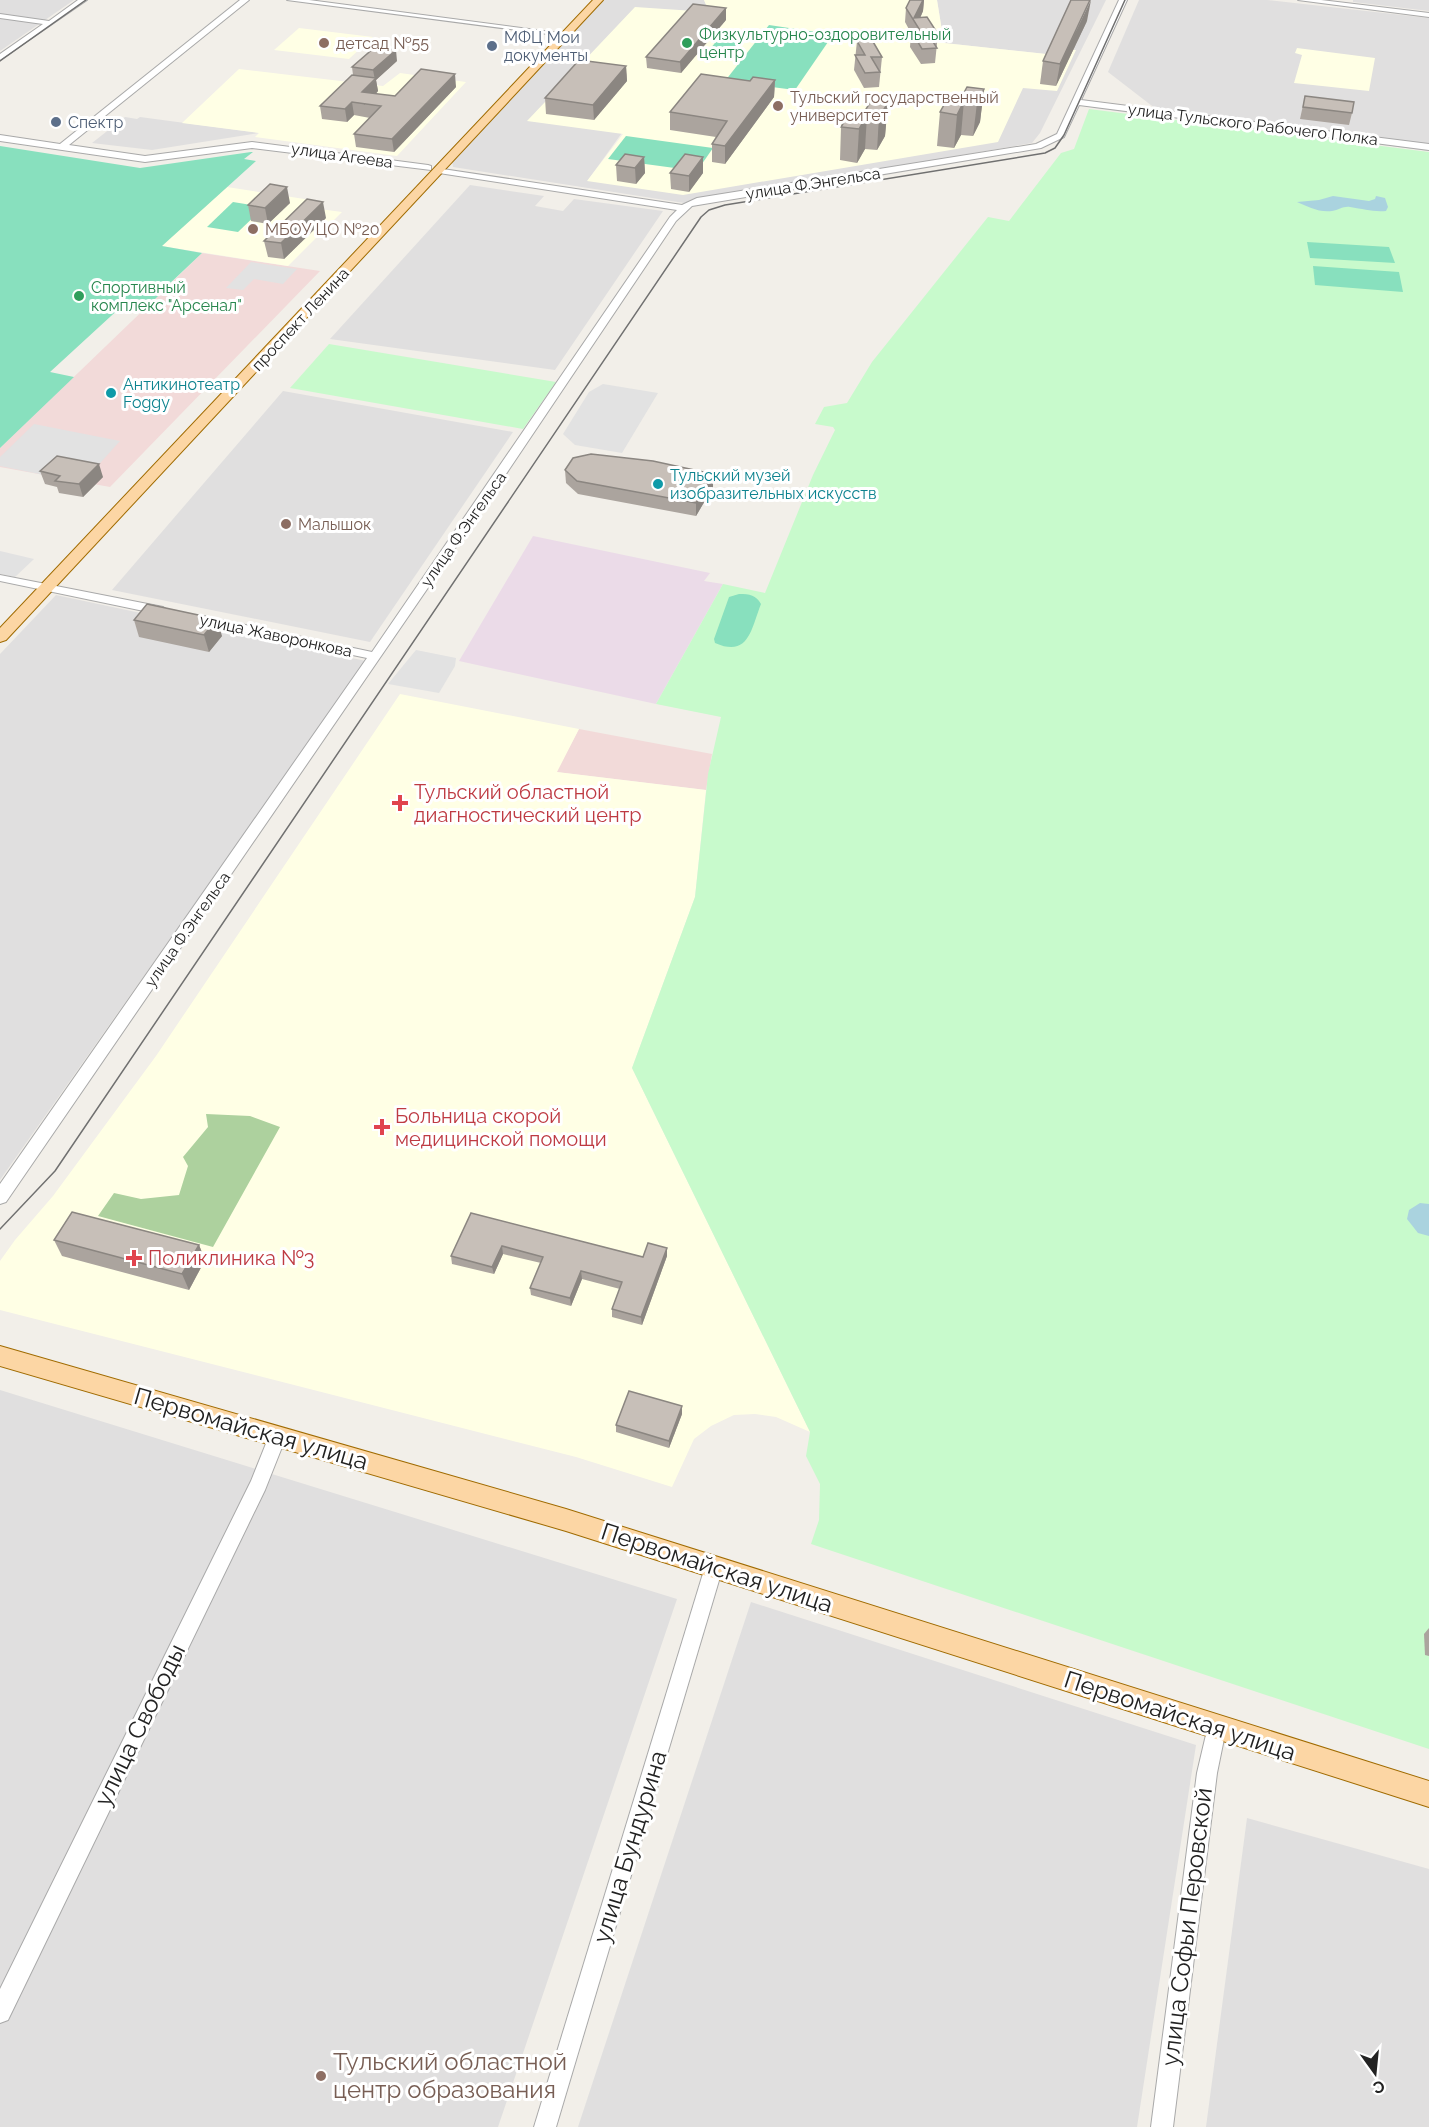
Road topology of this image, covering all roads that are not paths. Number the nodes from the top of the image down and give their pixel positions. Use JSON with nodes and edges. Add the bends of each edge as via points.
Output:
{"nodes":[{"id":1,"x":83,"y":0,"type":"edge"},
{"id":2,"x":245,"y":0,"type":"edge"},
{"id":3,"x":291,"y":0,"type":"edge"},
{"id":4,"x":586,"y":0,"type":"edge"},
{"id":5,"x":598,"y":0,"type":"edge"},
{"id":6,"x":1123,"y":0,"type":"edge"},
{"id":7,"x":1302,"y":0,"type":"edge"},
{"id":8,"x":1350,"y":3,"type":"edge"},
{"id":9,"x":1429,"y":15,"type":"edge"},
{"id":10,"x":0,"y":16,"type":"edge"},
{"id":11,"x":50,"y":23,"type":"junction"},
{"id":12,"x":560,"y":34,"type":"junction"},
{"id":13,"x":0,"y":58,"type":"edge"},
{"id":14,"x":1077,"y":102,"type":"junction"},
{"id":15,"x":0,"y":138,"type":"edge"},
{"id":16,"x":63,"y":146,"type":"junction"},
{"id":17,"x":1429,"y":147,"type":"edge"},
{"id":18,"x":433,"y":169,"type":"junction"},
{"id":19,"x":682,"y":208,"type":"junction"},
{"id":20,"x":0,"y":578,"type":"edge"},
{"id":21,"x":40,"y":586,"type":"junction"},
{"id":22,"x":0,"y":619,"type":"edge"},
{"id":23,"x":0,"y":637,"type":"edge"},
{"id":24,"x":375,"y":656,"type":"junction"},
{"id":25,"x":0,"y":1197,"type":"edge"},
{"id":26,"x":0,"y":1356,"type":"edge"},
{"id":27,"x":278,"y":1437,"type":"junction"},
{"id":28,"x":714,"y":1567,"type":"junction"},
{"id":29,"x":1216,"y":1728,"type":"junction"},
{"id":30,"x":1429,"y":1794,"type":"edge"},
{"id":31,"x":0,"y":2012,"type":"edge"},
{"id":32,"x":545,"y":2127,"type":"edge"},
{"id":33,"x":1162,"y":2127,"type":"edge"}],
"edges":[{"from":1,"to":11,"type":"street"},
{"from":2,"to":16,"type":"street"},
{"from":3,"to":12,"type":"street"},
{"from":4,"to":12,"type":"main road","name":"проспект Ленина"},
{"from":5,"to":12,"type":"main road","name":"проспект Ленина"},
{"from":6,"to":14,"type":"street","name":"улица Ф.Энгельса"},
{"from":7,"to":8,"type":"street"},
{"from":8,"to":9,"type":"street"},
{"from":10,"to":11,"type":"street"},
{"from":11,"to":13,"type":"street"},
{"from":12,"to":18,"type":"main road","name":"проспект Ленина"},
{"from":14,"to":17,"type":"street","name":"улица Тульского Рабочего Полка"},
{"from":14,"to":19,"type":"street","name":"улица Ф.Энгельса","via":[[1062,135],[1036,147],[697,201]]},
{"from":15,"to":16,"type":"street","name":"улица Агеева"},
{"from":16,"to":18,"type":"street","name":"улица Агеева","via":[[145,159],[252,145]]},
{"from":18,"to":19,"type":"street","name":"улица Агеева"},
{"from":18,"to":21,"type":"main road","name":"проспект Ленина"},
{"from":19,"to":24,"type":"street","name":"улица Ф.Энгельса"},
{"from":20,"to":21,"type":"street","name":"улица Жаворонкова"},
{"from":21,"to":22,"type":"main road","name":"проспект Ленина"},
{"from":21,"to":23,"type":"main road","name":"проспект Ленина"},
{"from":21,"to":24,"type":"street","name":"улица Жаворонкова"},
{"from":24,"to":25,"type":"street","name":"улица Ф.Энгельса"},
{"from":26,"to":27,"type":"main road","name":"Первомайская улица"},
{"from":27,"to":28,"type":"main road","name":"Первомайская улица"},
{"from":27,"to":31,"type":"street","name":"улица Свободы","via":[[259,1484]]},
{"from":28,"to":29,"type":"main road","name":"Первомайская улица"},
{"from":28,"to":32,"type":"street","name":"улица Бундурина"},
{"from":29,"to":30,"type":"main road","name":"Первомайская улица"},
{"from":29,"to":33,"type":"street","name":"улица Софьи Перовской"}]}
